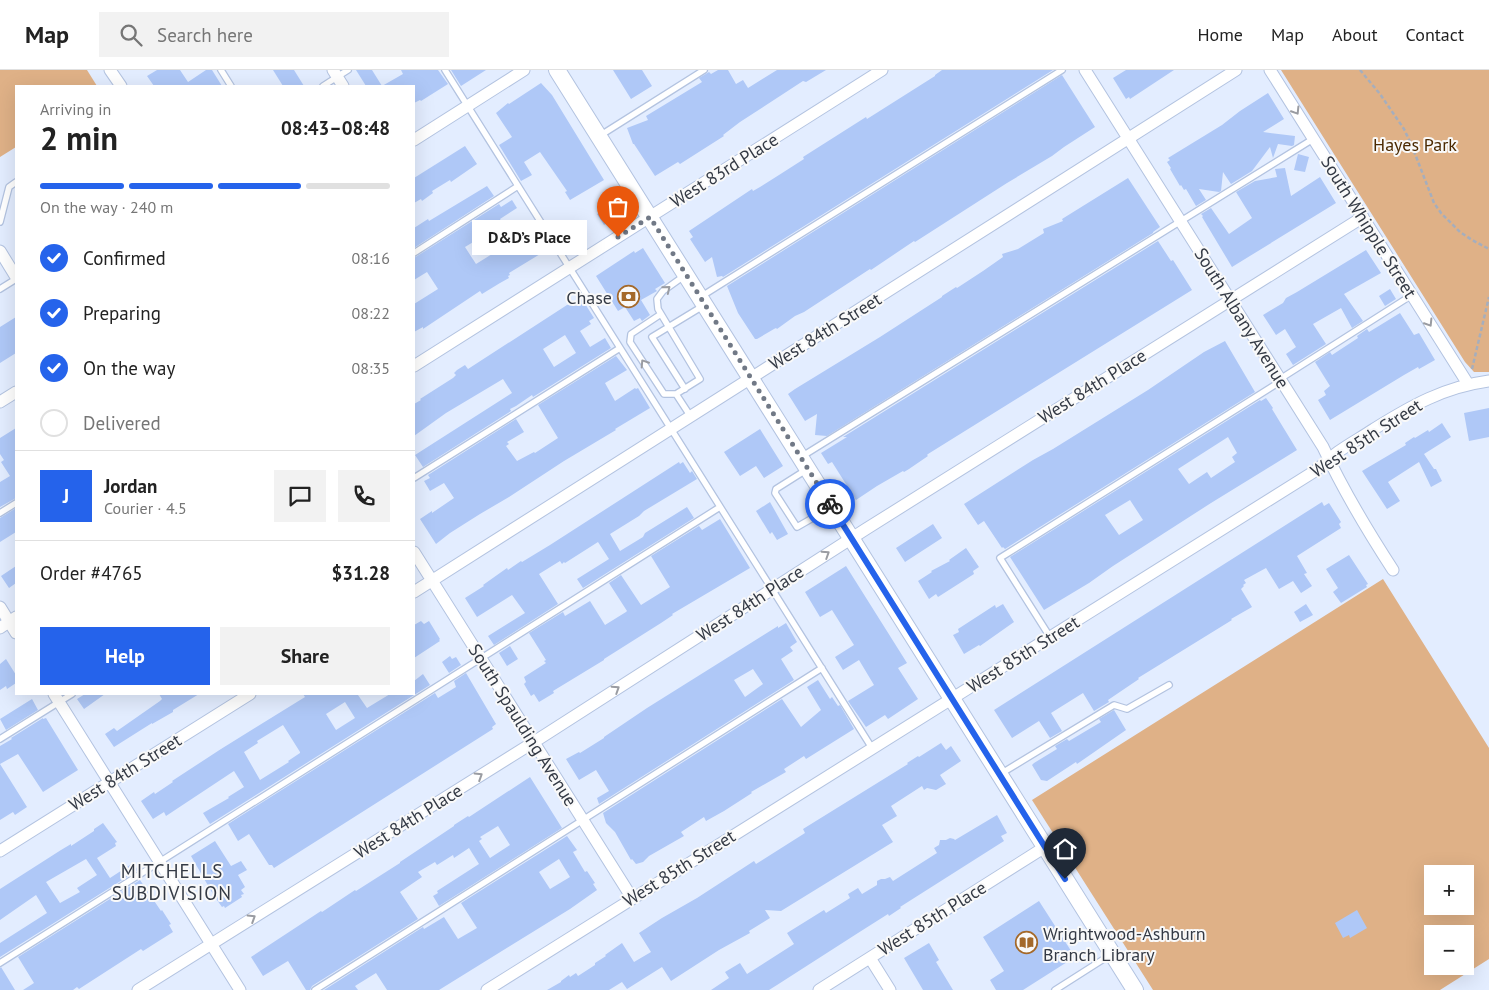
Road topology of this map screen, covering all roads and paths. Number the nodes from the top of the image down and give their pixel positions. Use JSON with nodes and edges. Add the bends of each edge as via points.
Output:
{"nodes":[{"id":1,"x":110,"y":70,"type":"edge"},
{"id":2,"x":221,"y":70,"type":"edge"},
{"id":3,"x":348,"y":70,"type":"edge"},
{"id":4,"x":445,"y":70,"type":"edge"},
{"id":5,"x":524,"y":70,"type":"edge"},
{"id":6,"x":557,"y":70,"type":"edge"},
{"id":7,"x":704,"y":70,"type":"edge"},
{"id":8,"x":882,"y":70,"type":"edge"},
{"id":9,"x":1062,"y":70,"type":"edge"},
{"id":10,"x":1085,"y":70,"type":"edge"},
{"id":11,"x":1236,"y":70,"type":"edge"},
{"id":12,"x":1270,"y":70,"type":"edge"},
{"id":13,"x":1360,"y":70,"type":"edge"},
{"id":14,"x":338,"y":78,"type":"edge"},
{"id":15,"x":119,"y":85,"type":"edge"},
{"id":16,"x":230,"y":85,"type":"edge"},
{"id":17,"x":324,"y":85,"type":"edge"},
{"id":18,"x":468,"y":106,"type":"junction"},
{"id":19,"x":599,"y":136,"type":"junction"},
{"id":20,"x":415,"y":139,"type":"edge"},
{"id":21,"x":1128,"y":139,"type":"junction"},
{"id":22,"x":1314,"y":139,"type":"junction"},
{"id":23,"x":15,"y":183,"type":"edge"},
{"id":24,"x":518,"y":186,"type":"junction"},
{"id":25,"x":650,"y":217,"type":"junction"},
{"id":26,"x":1362,"y":217,"type":"junction"},
{"id":27,"x":1180,"y":221,"type":"junction"},
{"id":28,"x":0,"y":222,"type":"edge"},
{"id":29,"x":1489,"y":249,"type":"edge"},
{"id":30,"x":0,"y":251,"type":"edge"},
{"id":31,"x":415,"y":252,"type":"edge"},
{"id":32,"x":570,"y":268,"type":"junction"},
{"id":33,"x":686,"y":275,"type":"junction"},
{"id":34,"x":15,"y":276,"type":"edge"},
{"id":35,"x":15,"y":279,"type":"edge"},
{"id":36,"x":0,"y":289,"type":"edge"},
{"id":37,"x":1412,"y":295,"type":"junction"},
{"id":38,"x":1489,"y":297,"type":"edge"},
{"id":39,"x":1230,"y":299,"type":"junction"},
{"id":40,"x":702,"y":301,"type":"junction"},
{"id":41,"x":661,"y":314,"type":"junction"},
{"id":42,"x":668,"y":327,"type":"junction"},
{"id":43,"x":620,"y":348,"type":"junction"},
{"id":44,"x":415,"y":365,"type":"edge"},
{"id":45,"x":1472,"y":371,"type":"dead end"},
{"id":46,"x":751,"y":378,"type":"junction"},
{"id":47,"x":1280,"y":380,"type":"junction"},
{"id":48,"x":1489,"y":382,"type":"edge"},
{"id":49,"x":1468,"y":384,"type":"junction"},
{"id":50,"x":685,"y":389,"type":"junction"},
{"id":51,"x":15,"y":393,"type":"edge"},
{"id":52,"x":676,"y":394,"type":"junction"},
{"id":53,"x":0,"y":402,"type":"edge"},
{"id":54,"x":690,"y":417,"type":"junction"},
{"id":55,"x":671,"y":429,"type":"junction"},
{"id":56,"x":1329,"y":460,"type":"junction"},
{"id":57,"x":804,"y":463,"type":"junction"},
{"id":58,"x":415,"y":477,"type":"edge"},
{"id":59,"x":15,"y":504,"type":"edge"},
{"id":60,"x":720,"y":507,"type":"junction"},
{"id":61,"x":832,"y":507,"type":"junction"},
{"id":62,"x":0,"y":513,"type":"edge"},
{"id":63,"x":852,"y":538,"type":"junction"},
{"id":64,"x":415,"y":554,"type":"edge"},
{"id":65,"x":1393,"y":570,"type":"dead end"},
{"id":66,"x":432,"y":580,"type":"junction"},
{"id":67,"x":772,"y":589,"type":"junction"},
{"id":68,"x":415,"y":591,"type":"edge"},
{"id":69,"x":0,"y":607,"type":"edge"},
{"id":70,"x":9,"y":622,"type":"edge"},
{"id":71,"x":1050,"y":637,"type":"junction"},
{"id":72,"x":481,"y":659,"type":"junction"},
{"id":73,"x":822,"y":668,"type":"junction"},
{"id":74,"x":1168,"y":685,"type":"dead end"},
{"id":75,"x":248,"y":695,"type":"edge"},
{"id":76,"x":57,"y":698,"type":"edge"},
{"id":77,"x":952,"y":698,"type":"junction"},
{"id":78,"x":0,"y":739,"type":"edge"},
{"id":79,"x":534,"y":742,"type":"junction"},
{"id":80,"x":872,"y":748,"type":"junction"},
{"id":81,"x":1000,"y":774,"type":"junction"},
{"id":82,"x":109,"y":782,"type":"junction"},
{"id":83,"x":583,"y":820,"type":"junction"},
{"id":84,"x":1045,"y":847,"type":"junction"},
{"id":85,"x":0,"y":851,"type":"edge"},
{"id":86,"x":160,"y":862,"type":"junction"},
{"id":87,"x":632,"y":898,"type":"junction"},
{"id":88,"x":211,"y":944,"type":"junction"},
{"id":89,"x":1112,"y":954,"type":"junction"},
{"id":90,"x":870,"y":958,"type":"junction"},
{"id":91,"x":0,"y":963,"type":"edge"},
{"id":92,"x":1130,"y":987,"type":"edge"},
{"id":93,"x":138,"y":990,"type":"edge"},
{"id":94,"x":240,"y":990,"type":"edge"},
{"id":95,"x":315,"y":990,"type":"edge"},
{"id":96,"x":487,"y":990,"type":"edge"},
{"id":97,"x":819,"y":990,"type":"edge"},
{"id":98,"x":890,"y":990,"type":"edge"},
{"id":99,"x":1055,"y":990,"type":"edge"}],
"edges":[{"from":1,"to":15,"type":"street"},
{"from":2,"to":16,"type":"lane"},
{"from":3,"to":14,"type":"lane"},
{"from":4,"to":18,"type":"lane"},
{"from":5,"to":18,"type":"street"},
{"from":6,"to":19,"type":"main road"},
{"from":7,"to":19,"type":"lane"},
{"from":8,"to":25,"type":"street","name":"West 83rd Place"},
{"from":9,"to":40,"type":"lane"},
{"from":10,"to":21,"type":"street","name":"South Albany Avenue"},
{"from":11,"to":21,"type":"street","name":"West 84th Street"},
{"from":12,"to":22,"type":"street","name":"South Whipple Street","one_way":true},
{"from":13,"to":29,"type":"path","via":[[1404,129],[1441,213],[1460,232]]},
{"from":14,"to":17,"type":"lane"},
{"from":18,"to":20,"type":"street"},
{"from":18,"to":24,"type":"lane"},
{"from":19,"to":25,"type":"main road"},
{"from":21,"to":27,"type":"street","name":"South Albany Avenue"},
{"from":21,"to":46,"type":"street","name":"West 84th Street"},
{"from":22,"to":26,"type":"street","name":"South Whipple Street"},
{"from":22,"to":27,"type":"lane"},
{"from":23,"to":28,"type":"lane","via":[[9,187]]},
{"from":24,"to":31,"type":"lane"},
{"from":24,"to":32,"type":"lane"},
{"from":25,"to":32,"type":"street","name":"West 83rd Place"},
{"from":25,"to":33,"type":"main road"},
{"from":26,"to":37,"type":"street","name":"South Whipple Street"},
{"from":26,"to":39,"type":"street","name":"West 84th Place"},
{"from":27,"to":39,"type":"street","name":"South Albany Avenue"},
{"from":27,"to":57,"type":"lane"},
{"from":30,"to":34,"type":"street"},
{"from":32,"to":43,"type":"lane"},
{"from":32,"to":44,"type":"street","name":"West 83rd Place"},
{"from":33,"to":40,"type":"main road"},
{"from":41,"to":33,"type":"lane","one_way":true,"via":[[657,299]]},
{"from":35,"to":36,"type":"lane"},
{"from":37,"to":47,"type":"lane"},
{"from":37,"to":49,"type":"street","name":"South Whipple Street","one_way":true},
{"from":38,"to":45,"type":"path"},
{"from":39,"to":47,"type":"street","name":"South Albany Avenue"},
{"from":39,"to":63,"type":"street","name":"West 84th Place"},
{"from":40,"to":42,"type":"lane"},
{"from":40,"to":46,"type":"main road"},
{"from":41,"to":42,"type":"lane"},
{"from":52,"to":41,"type":"lane","one_way":true,"via":[[664,394],[630,342],[631,334]]},
{"from":42,"to":50,"type":"lane","via":[[700,379]]},
{"from":42,"to":50,"type":"lane","via":[[652,337]]},
{"from":43,"to":55,"type":"lane"},
{"from":43,"to":58,"type":"lane"},
{"from":46,"to":54,"type":"street","name":"West 84th Street"},
{"from":46,"to":57,"type":"main road"},
{"from":47,"to":56,"type":"street","name":"South Albany Avenue"},
{"from":47,"to":71,"type":"lane","via":[[1000,558]]},
{"from":48,"to":49,"type":"street","name":"West 85th Street"},
{"from":49,"to":56,"type":"street","name":"West 85th Street","via":[[1408,408]]},
{"from":50,"to":52,"type":"lane"},
{"from":51,"to":53,"type":"street"},
{"from":52,"to":54,"type":"lane"},
{"from":54,"to":55,"type":"street","name":"West 84th Street"},
{"from":55,"to":60,"type":"lane"},
{"from":55,"to":66,"type":"street","name":"West 84th Street"},
{"from":56,"to":65,"type":"street","name":"South Albany Avenue"},
{"from":56,"to":71,"type":"street","name":"West 85th Street","via":[[1315,472]]},
{"from":57,"to":61,"type":"main road"},
{"from":57,"to":61,"type":"lane","via":[[776,489],[780,501],[797,527]]},
{"from":59,"to":62,"type":"lane"},
{"from":60,"to":67,"type":"lane"},
{"from":60,"to":72,"type":"lane"},
{"from":61,"to":63,"type":"main road"},
{"from":67,"to":63,"type":"street","name":"West 84th Place","one_way":true},
{"from":63,"to":77,"type":"main road"},
{"from":64,"to":66,"type":"street","name":"South Spaulding Avenue"},
{"from":66,"to":68,"type":"street","name":"West 84th Street"},
{"from":66,"to":72,"type":"street","name":"South Spaulding Avenue"},
{"from":67,"to":73,"type":"lane"},
{"from":79,"to":67,"type":"street","name":"West 84th Place","one_way":true},
{"from":69,"to":70,"type":"street"},
{"from":71,"to":77,"type":"street","name":"West 85th Street"},
{"from":72,"to":79,"type":"street","name":"South Spaulding Avenue"},
{"from":72,"to":86,"type":"lane"},
{"from":73,"to":80,"type":"lane"},
{"from":73,"to":83,"type":"lane"},
{"from":74,"to":81,"type":"lane","via":[[1127,709],[1114,705]]},
{"from":75,"to":82,"type":"street","name":"West 84th Street"},
{"from":76,"to":78,"type":"lane"},
{"from":76,"to":82,"type":"street"},
{"from":77,"to":80,"type":"street","name":"West 85th Street"},
{"from":77,"to":81,"type":"main road"},
{"from":79,"to":83,"type":"street","name":"South Spaulding Avenue"},
{"from":88,"to":79,"type":"street","name":"West 84th Place","one_way":true},
{"from":80,"to":87,"type":"street","name":"West 85th Street"},
{"from":81,"to":84,"type":"main road"},
{"from":82,"to":85,"type":"street","name":"West 84th Street"},
{"from":82,"to":86,"type":"street"},
{"from":83,"to":87,"type":"street","name":"South Spaulding Avenue"},
{"from":83,"to":95,"type":"lane"},
{"from":84,"to":89,"type":"main road"},
{"from":84,"to":90,"type":"street","name":"West 85th Place"},
{"from":86,"to":88,"type":"street"},
{"from":86,"to":91,"type":"lane"},
{"from":87,"to":96,"type":"street","name":"West 85th Street"},
{"from":88,"to":93,"type":"street","name":"West 84th Place"},
{"from":88,"to":94,"type":"street"},
{"from":89,"to":92,"type":"main road"},
{"from":89,"to":99,"type":"lane"},
{"from":90,"to":97,"type":"street","name":"West 85th Place"},
{"from":90,"to":98,"type":"street"}]}
